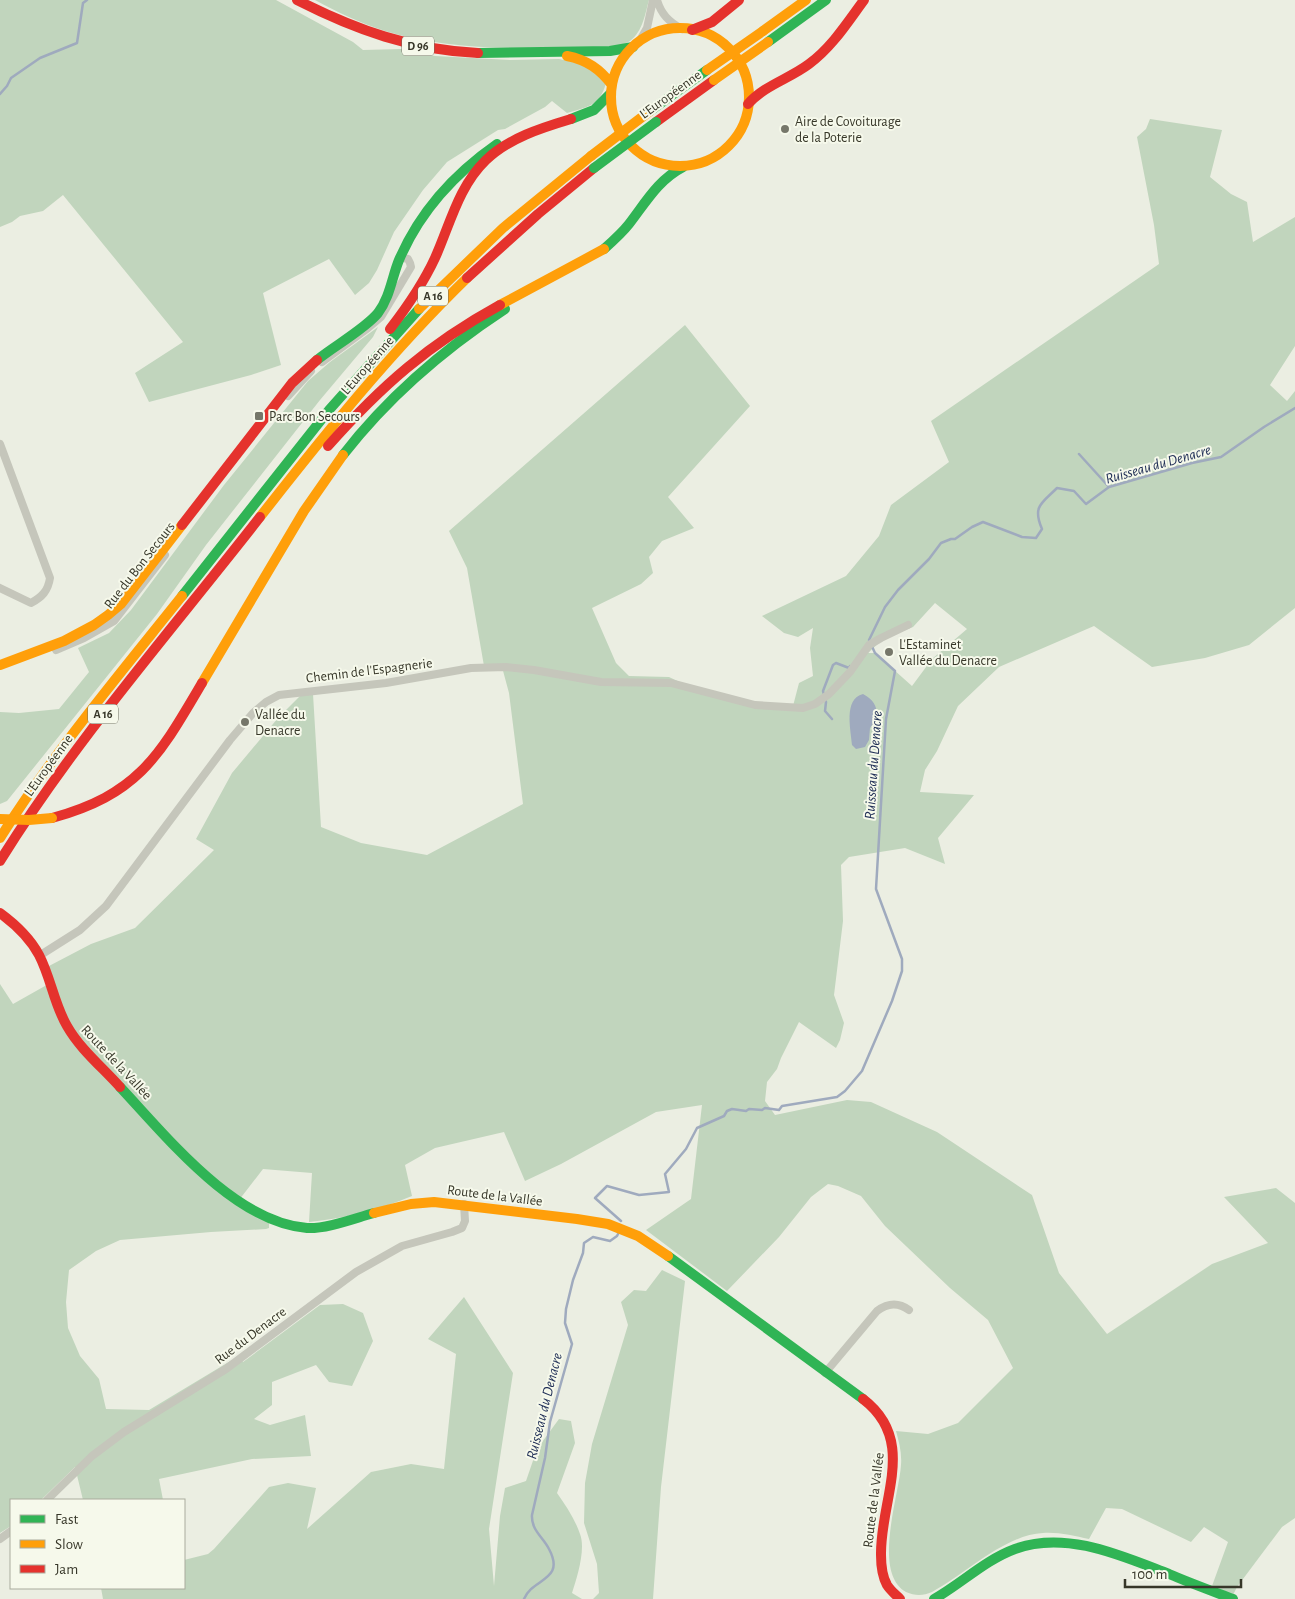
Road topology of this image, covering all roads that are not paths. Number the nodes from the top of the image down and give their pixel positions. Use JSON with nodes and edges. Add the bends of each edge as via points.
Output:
{"nodes":[{"id":1,"x":297,"y":0,"type":"edge"},
{"id":2,"x":655,"y":0,"type":"edge"},
{"id":3,"x":739,"y":0,"type":"edge"},
{"id":4,"x":806,"y":0,"type":"edge"},
{"id":5,"x":826,"y":0,"type":"edge"},
{"id":6,"x":864,"y":0,"type":"edge"},
{"id":7,"x":687,"y":29,"type":"junction"},
{"id":8,"x":636,"y":44,"type":"junction"},
{"id":9,"x":548,"y":53,"type":"junction"},
{"id":10,"x":612,"y":89,"type":"junction"},
{"id":11,"x":748,"y":104,"type":"junction"},
{"id":12,"x":572,"y":119,"type":"junction"},
{"id":13,"x":685,"y":166,"type":"junction"},
{"id":14,"x":604,"y":249,"type":"junction"},
{"id":15,"x":400,"y":257,"type":"junction"},
{"id":16,"x":363,"y":372,"type":"junction"},
{"id":17,"x":0,"y":444,"type":"edge"},
{"id":18,"x":239,"y":454,"type":"junction"},
{"id":19,"x":205,"y":497,"type":"junction"},
{"id":20,"x":216,"y":573,"type":"junction"},
{"id":21,"x":0,"y":588,"type":"edge"},
{"id":22,"x":908,"y":625,"type":"dead end"},
{"id":23,"x":0,"y":665,"type":"edge"},
{"id":24,"x":0,"y":670,"type":"edge"},
{"id":25,"x":0,"y":819,"type":"edge"},
{"id":26,"x":0,"y":838,"type":"edge"},
{"id":27,"x":0,"y":861,"type":"edge"},
{"id":28,"x":0,"y":913,"type":"edge"},
{"id":29,"x":39,"y":956,"type":"junction"},
{"id":30,"x":464,"y":1204,"type":"junction"},
{"id":31,"x":909,"y":1310,"type":"dead end"},
{"id":32,"x":826,"y":1373,"type":"junction"},
{"id":33,"x":48,"y":1499,"type":"edge"},
{"id":34,"x":900,"y":1599,"type":"edge"},
{"id":35,"x":934,"y":1599,"type":"edge"},
{"id":36,"x":1233,"y":1599,"type":"edge"}],
"edges":[{"from":1,"to":9,"type":"main road","number":"D 96","via":[[357,29],[406,44],[468,53]]},
{"from":2,"to":7,"type":"street","via":[[663,15]]},
{"from":2,"to":8,"type":"street","via":[[647,28]]},
{"from":3,"to":7,"type":"main road","via":[[715,21]]},
{"from":4,"to":16,"type":"main road","name":"L'Européenne","number":"A 16","bridge":true,"via":[[650,111],[531,204],[420,308]]},
{"from":5,"to":20,"type":"main road","name":"L'Européenne","number":"A 16","bridge":true,"via":[[594,168],[500,247],[424,322],[344,412]]},
{"from":6,"to":11,"type":"main road","via":[[816,58],[761,90]]},
{"from":7,"to":8,"type":"main road","via":[[662,31]]},
{"from":7,"to":11,"type":"main road","via":[[713,37],[733,54],[746,78]]},
{"from":8,"to":9,"type":"main road","number":"D 96","via":[[616,52]]},
{"from":8,"to":10,"type":"main road","via":[[620,63]]},
{"from":9,"to":10,"type":"main road","number":"D 96","via":[[589,62],[602,71]]},
{"from":10,"to":12,"type":"main road","via":[[594,111]]},
{"from":10,"to":13,"type":"main road","via":[[615,120],[632,146],[654,161]]},
{"from":11,"to":13,"type":"main road","via":[[743,125],[726,148],[706,161]]},
{"from":12,"to":15,"type":"main road","via":[[525,130],[473,161],[428,208]]},
{"from":12,"to":16,"type":"main road","via":[[519,139],[492,155],[476,171],[460,196],[429,272],[405,310],[368,356]]},
{"from":13,"to":14,"type":"main road","via":[[659,182],[626,227]]},
{"from":14,"to":20,"type":"main road","via":[[465,325],[403,370],[348,423]]},
{"from":14,"to":25,"type":"main road","bridge":true,"via":[[572,272],[486,322],[445,352],[394,397],[314,494],[172,735],[139,775],[87,808],[52,818]]},
{"from":15,"to":18,"type":"main road","name":"Rue du Bon Secours","via":[[386,299],[373,318],[301,374]]},
{"from":15,"to":18,"type":"street","name":"Rue du Bon Secours","via":[[408,259],[411,267],[381,317],[307,375]]},
{"from":16,"to":26,"type":"main road","name":"L'Européenne","number":"A 16","via":[[74,732]]},
{"from":17,"to":21,"type":"street","via":[[50,578],[45,593],[31,603]]},
{"from":18,"to":19,"type":"main road","name":"Rue du Bon Secours"},
{"from":19,"to":23,"type":"main road","name":"Rue du Bon Secours","via":[[114,610],[76,637]]},
{"from":19,"to":24,"type":"street","name":"Rue du Bon Secours","via":[[111,623],[78,641]]},
{"from":20,"to":27,"type":"main road","name":"L'Européenne","number":"A 16","via":[[57,774]]},
{"from":22,"to":29,"type":"street","name":"Chemin de l'Espagnerie","via":[[873,642],[829,694],[803,708],[762,706],[671,683],[601,682],[506,667],[465,669],[386,683],[279,695],[253,713],[230,740],[106,906],[80,930]]},
{"from":28,"to":29,"type":"main road","name":"Route de la Vallée","via":[[24,934]]},
{"from":29,"to":30,"type":"main road","name":"Route de la Vallée","via":[[59,1012],[76,1040],[200,1170],[223,1190],[261,1214],[287,1226],[308,1228],[414,1203]]},
{"from":30,"to":32,"type":"main road","name":"Route de la Vallée","via":[[599,1221],[633,1232]]},
{"from":30,"to":33,"type":"street","name":"Rue du Denacre","via":[[464,1224],[459,1230],[402,1246],[356,1272],[226,1370],[110,1442]]},
{"from":31,"to":32,"type":"street","via":[[896,1304],[877,1311]]},
{"from":32,"to":34,"type":"main road","name":"Route de la Vallée","via":[[873,1409],[884,1421],[890,1435],[894,1465],[880,1563],[885,1583]]},
{"from":35,"to":36,"type":"main road","via":[[1009,1551],[1052,1543],[1092,1548],[1119,1556]]}]}
